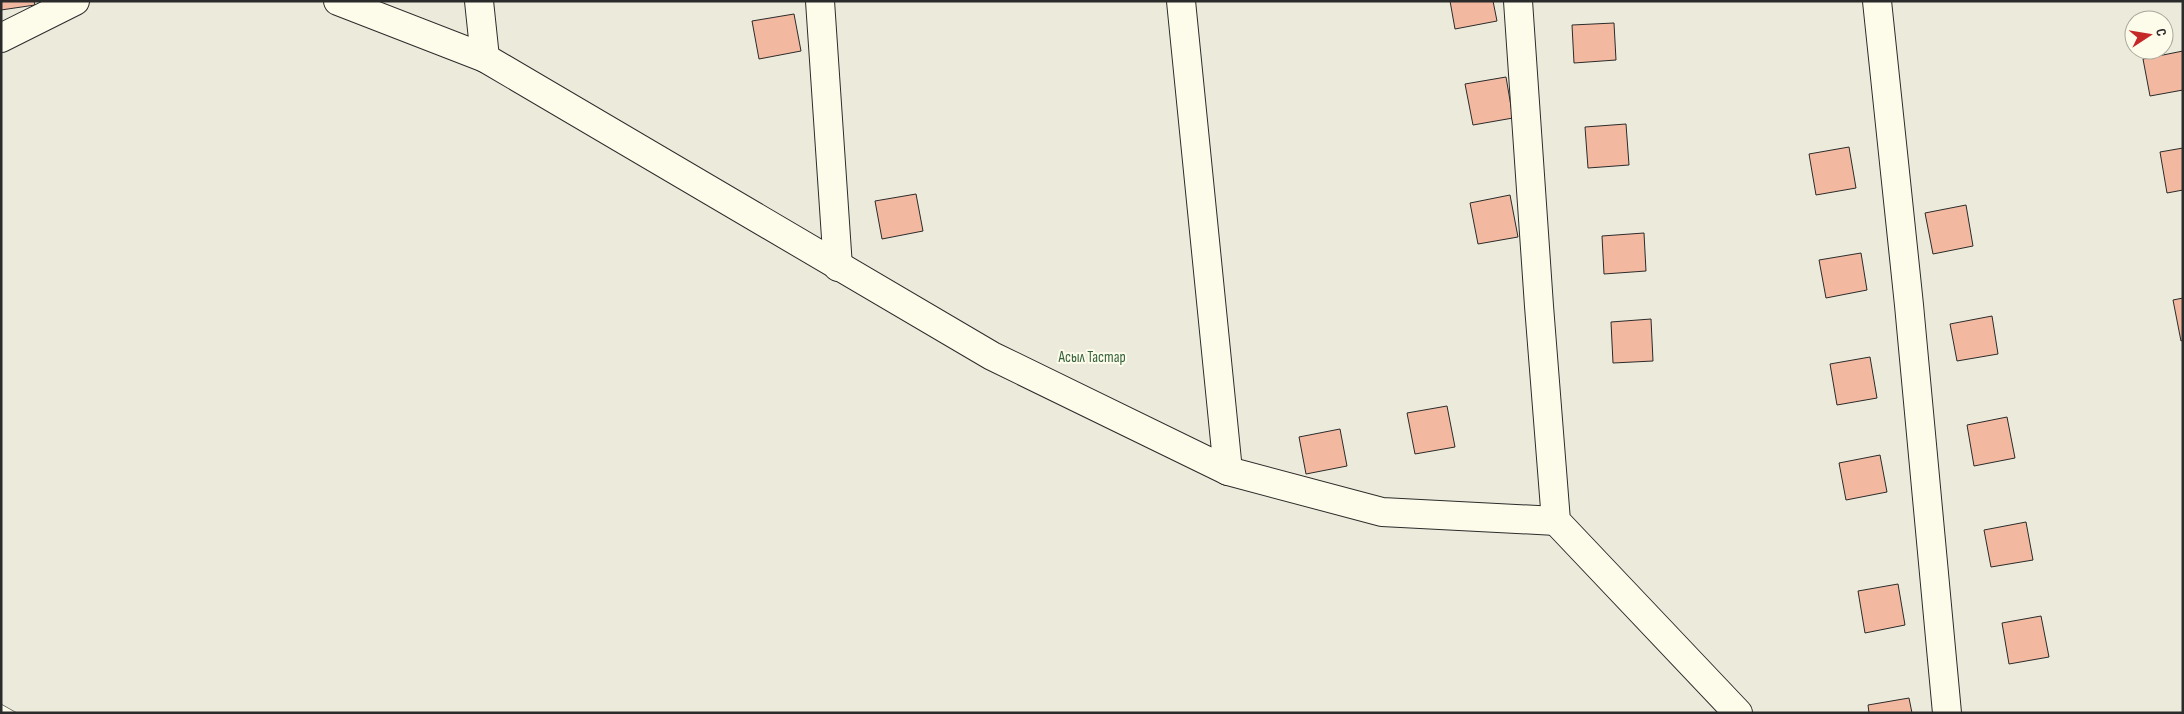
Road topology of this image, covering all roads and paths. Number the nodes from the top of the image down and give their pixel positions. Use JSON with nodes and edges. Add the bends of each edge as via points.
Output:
{"nodes":[{"id":1,"x":75,"y":1,"type":"edge"},
{"id":2,"x":338,"y":1,"type":"edge"},
{"id":3,"x":479,"y":1,"type":"edge"},
{"id":4,"x":820,"y":1,"type":"edge"},
{"id":5,"x":1181,"y":1,"type":"edge"},
{"id":6,"x":1518,"y":1,"type":"edge"},
{"id":7,"x":1877,"y":1,"type":"edge"},
{"id":8,"x":1,"y":38,"type":"edge"},
{"id":9,"x":484,"y":58,"type":"junction"},
{"id":10,"x":838,"y":267,"type":"junction"},
{"id":11,"x":1228,"y":471,"type":"junction"},
{"id":12,"x":1556,"y":521,"type":"junction"},
{"id":13,"x":1738,"y":713,"type":"edge"},
{"id":14,"x":1947,"y":713,"type":"edge"}],
"edges":[{"from":1,"to":8,"type":"street"},
{"from":2,"to":9,"type":"street"},
{"from":3,"to":9,"type":"street"},
{"from":4,"to":10,"type":"street"},
{"from":5,"to":11,"type":"street"},
{"from":6,"to":12,"type":"street"},
{"from":7,"to":14,"type":"street"},
{"from":9,"to":10,"type":"street"},
{"from":10,"to":11,"type":"street","via":[[992,356]]},
{"from":11,"to":12,"type":"street","via":[[1382,512]]},
{"from":12,"to":13,"type":"street"}]}
